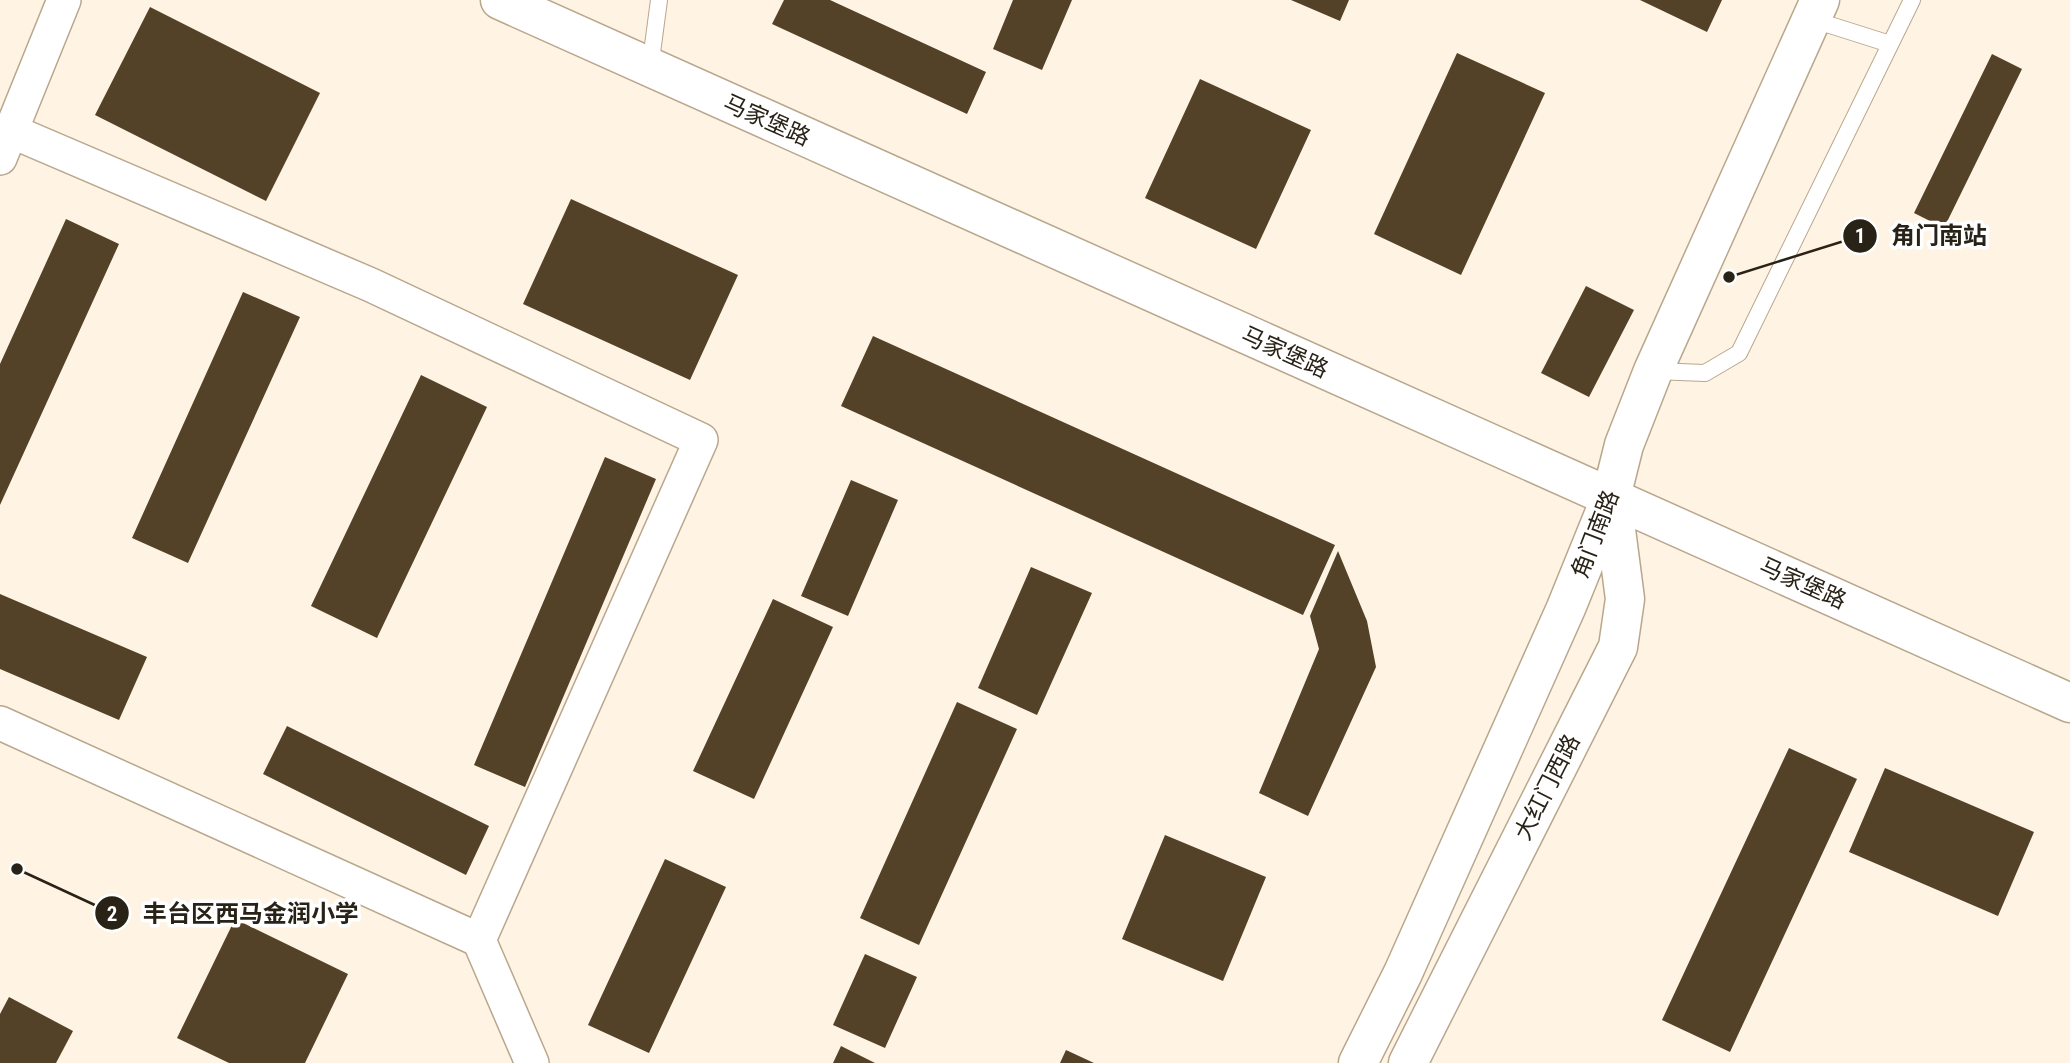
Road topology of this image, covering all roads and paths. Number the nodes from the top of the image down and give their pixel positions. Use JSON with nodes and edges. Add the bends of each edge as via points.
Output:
{"nodes":[{"id":1,"x":64,"y":0,"type":"edge"},
{"id":2,"x":500,"y":0,"type":"edge"},
{"id":3,"x":659,"y":0,"type":"edge"},
{"id":4,"x":1912,"y":0,"type":"edge"},
{"id":5,"x":1815,"y":9,"type":"edge"},
{"id":6,"x":1890,"y":44,"type":"junction"},
{"id":7,"x":650,"y":68,"type":"junction"},
{"id":8,"x":6,"y":144,"type":"edge"},
{"id":9,"x":1653,"y":371,"type":"junction"},
{"id":10,"x":1611,"y":497,"type":"junction"},
{"id":11,"x":2070,"y":703,"type":"edge"},
{"id":12,"x":0,"y":723,"type":"edge"},
{"id":13,"x":479,"y":940,"type":"junction"},
{"id":14,"x":532,"y":1063,"type":"edge"},
{"id":15,"x":1358,"y":1063,"type":"edge"},
{"id":16,"x":1408,"y":1063,"type":"edge"}],
"edges":[{"from":1,"to":8,"type":"street"},
{"from":2,"to":7,"type":"street","name":"马家堡路"},
{"from":3,"to":7,"type":"lane"},
{"from":4,"to":6,"type":"lane"},
{"from":5,"to":6,"type":"lane"},
{"from":5,"to":9,"type":"street","name":"角门南路"},
{"from":6,"to":9,"type":"lane","via":[[1740,353],[1704,373]]},
{"from":7,"to":10,"type":"street","name":"马家堡路"},
{"from":8,"to":13,"type":"street","via":[[372,285],[701,440]]},
{"from":9,"to":10,"type":"street","name":"角门南路","via":[[1623,445]]},
{"from":10,"to":11,"type":"street","name":"马家堡路"},
{"from":10,"to":15,"type":"street","name":"角门南路","via":[[1555,633]]},
{"from":10,"to":16,"type":"street","name":"大红门西路","via":[[1625,599],[1618,647]]},
{"from":12,"to":13,"type":"street"},
{"from":13,"to":14,"type":"street"}]}
